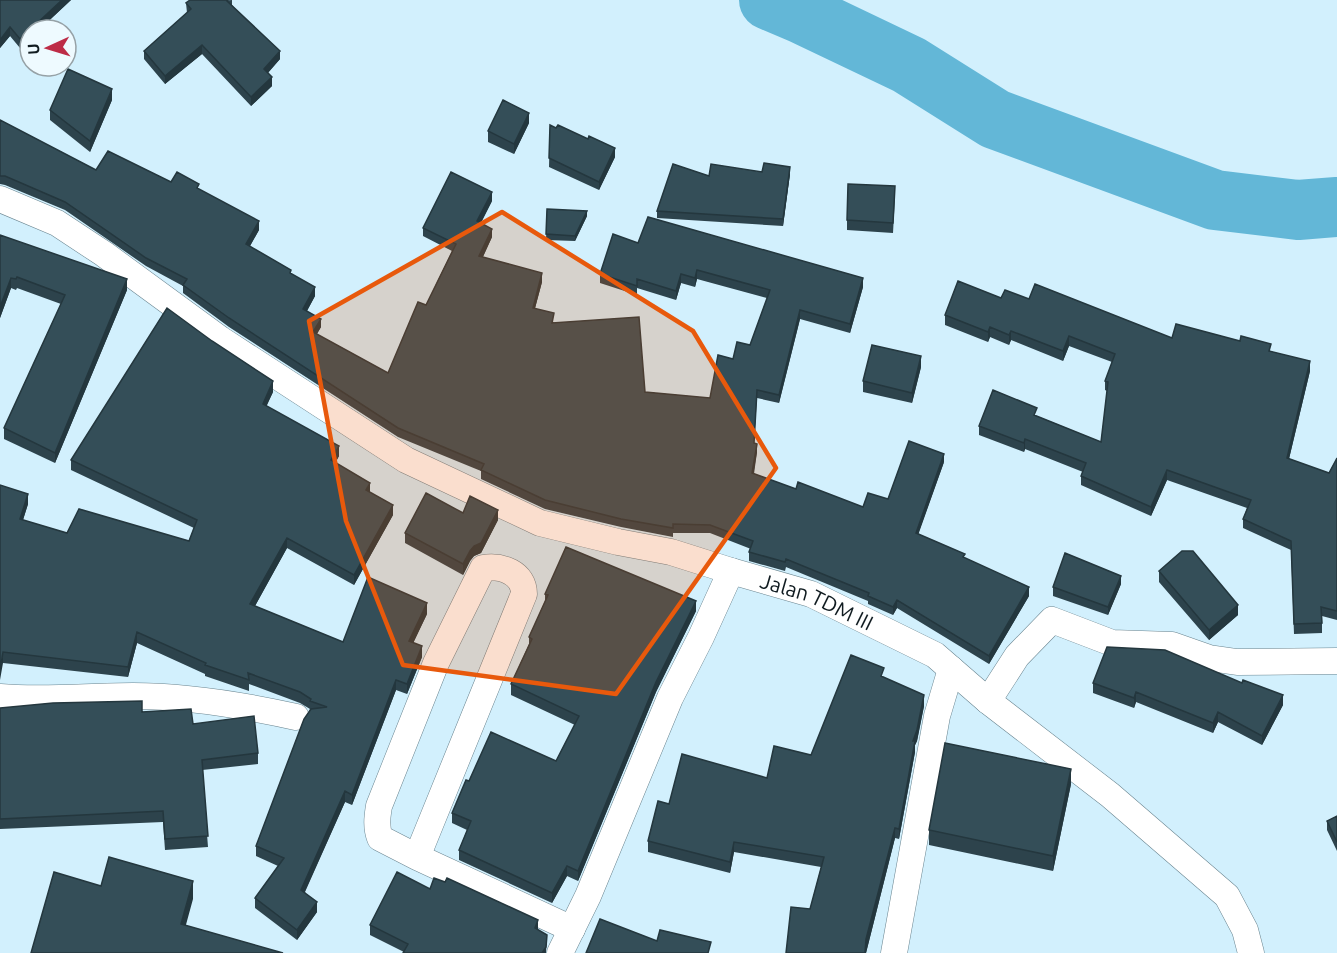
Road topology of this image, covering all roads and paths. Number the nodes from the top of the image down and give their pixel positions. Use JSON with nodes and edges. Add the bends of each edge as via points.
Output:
{"nodes":[{"id":1,"x":0,"y":199,"type":"edge"},
{"id":2,"x":731,"y":571,"type":"junction"},
{"id":3,"x":1337,"y":661,"type":"edge"},
{"id":4,"x":951,"y":669,"type":"junction"},
{"id":5,"x":0,"y":698,"type":"edge"},
{"id":6,"x":988,"y":701,"type":"junction"},
{"id":7,"x":296,"y":717,"type":"dead end"},
{"id":8,"x":417,"y":857,"type":"junction"},
{"id":9,"x":572,"y":929,"type":"junction"},
{"id":10,"x":560,"y":953,"type":"edge"},
{"id":11,"x":894,"y":953,"type":"edge"},
{"id":12,"x":1251,"y":953,"type":"edge"}],
"edges":[{"from":1,"to":2,"type":"street","via":[[57,223],[220,339],[406,460],[540,523],[671,552]]},
{"from":2,"to":4,"type":"street","name":"Jalan TDM III","via":[[811,594],[935,655]]},
{"from":2,"to":9,"type":"street","name":"Jalan TDM III","via":[[670,698]]},
{"from":3,"to":6,"type":"street","via":[[1237,662],[1209,658],[1172,645],[1112,643],[1052,620],[1017,656]]},
{"from":4,"to":6,"type":"street","name":"Jalan TDM III"},
{"from":4,"to":11,"type":"street","via":[[937,716]]},
{"from":5,"to":7,"type":"street","via":[[198,699]]},
{"from":6,"to":12,"type":"street","name":"Jalan TDM III","via":[[1110,795],[1227,896],[1245,930]]},
{"from":8,"to":8,"type":"street","via":[[524,594],[521,580],[507,570],[483,568],[436,663],[379,806],[381,838]]},
{"from":8,"to":9,"type":"street"},
{"from":9,"to":10,"type":"street","name":"Jalan TDM III"}]}
